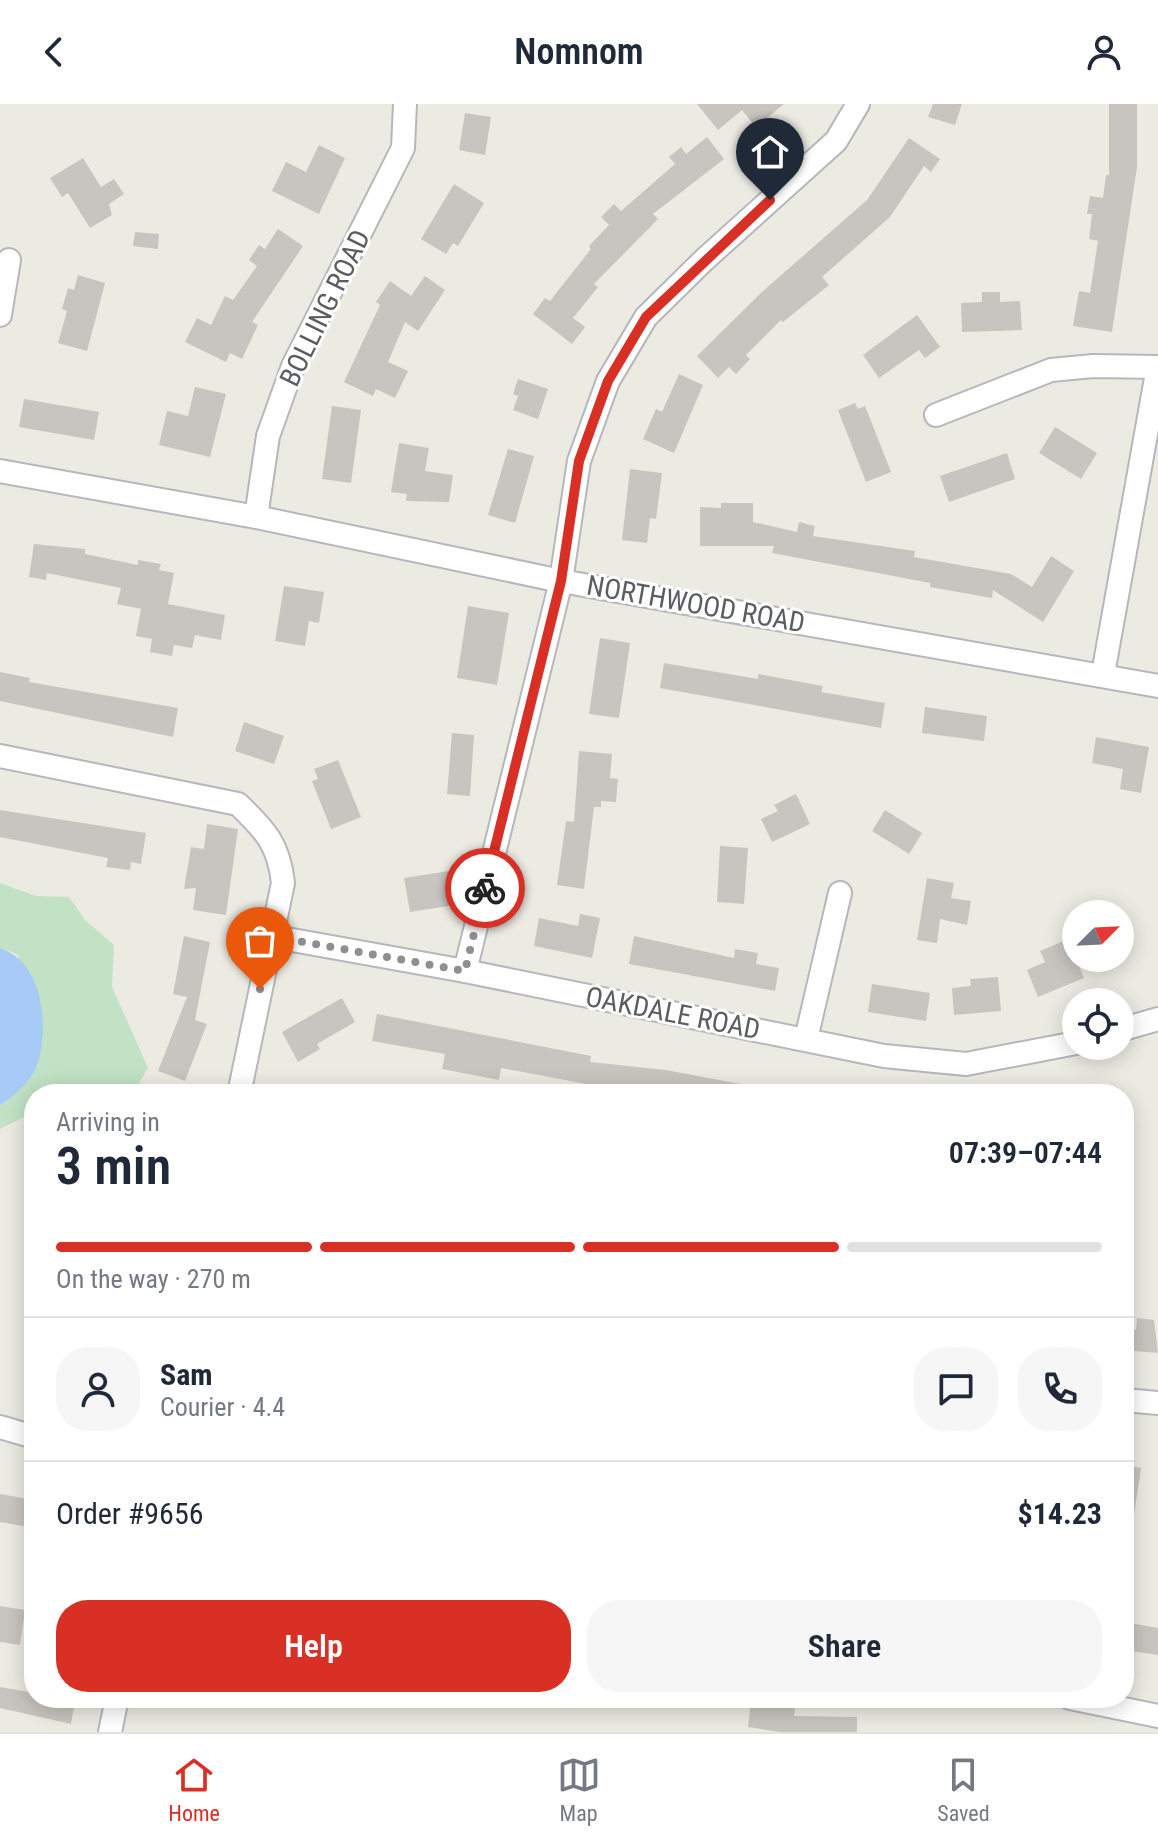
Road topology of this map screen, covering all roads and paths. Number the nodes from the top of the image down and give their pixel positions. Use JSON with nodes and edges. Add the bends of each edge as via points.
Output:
{"nodes":[{"id":1,"x":405,"y":104,"type":"edge"},
{"id":2,"x":858,"y":104,"type":"edge"},
{"id":3,"x":9,"y":260,"type":"dead end"},
{"id":4,"x":0,"y":315,"type":"edge"},
{"id":5,"x":1158,"y":367,"type":"edge"},
{"id":6,"x":936,"y":415,"type":"dead end"},
{"id":7,"x":0,"y":471,"type":"edge"},
{"id":8,"x":256,"y":517,"type":"junction"},
{"id":9,"x":561,"y":581,"type":"junction"},
{"id":10,"x":1103,"y":674,"type":"junction"},
{"id":11,"x":1158,"y":686,"type":"edge"},
{"id":12,"x":0,"y":756,"type":"edge"},
{"id":13,"x":840,"y":893,"type":"dead end"},
{"id":14,"x":270,"y":936,"type":"junction"},
{"id":15,"x":465,"y":971,"type":"junction"},
{"id":16,"x":1158,"y":1019,"type":"edge"},
{"id":17,"x":1134,"y":1026,"type":"edge"},
{"id":18,"x":806,"y":1039,"type":"junction"},
{"id":19,"x":1062,"y":1046,"type":"edge"},
{"id":20,"x":241,"y":1084,"type":"edge"},
{"id":21,"x":1134,"y":1401,"type":"edge"},
{"id":22,"x":1158,"y":1403,"type":"edge"},
{"id":23,"x":0,"y":1427,"type":"edge"},
{"id":24,"x":24,"y":1434,"type":"edge"},
{"id":25,"x":115,"y":1708,"type":"edge"},
{"id":26,"x":1119,"y":1708,"type":"edge"},
{"id":27,"x":1158,"y":1716,"type":"edge"},
{"id":28,"x":110,"y":1732,"type":"edge"}],
"edges":[{"from":1,"to":8,"type":"street","name":"BOLLING ROAD","via":[[403,148],[293,366],[268,436]]},
{"from":2,"to":9,"type":"street","via":[[836,141],[646,317],[608,381],[579,461]]},
{"from":3,"to":4,"type":"street"},
{"from":5,"to":6,"type":"street","via":[[1051,370]]},
{"from":5,"to":10,"type":"street"},
{"from":7,"to":8,"type":"street","name":"NORTHWOOD ROAD"},
{"from":8,"to":9,"type":"street","name":"NORTHWOOD ROAD"},
{"from":9,"to":10,"type":"street","name":"NORTHWOOD ROAD"},
{"from":9,"to":15,"type":"street"},
{"from":10,"to":11,"type":"street","name":"NORTHWOOD ROAD"},
{"from":12,"to":14,"type":"street","via":[[238,804],[280,853],[283,883]]},
{"from":13,"to":18,"type":"street"},
{"from":14,"to":15,"type":"street","name":"OAKDALE ROAD"},
{"from":14,"to":20,"type":"street"},
{"from":15,"to":18,"type":"street","name":"OAKDALE ROAD"},
{"from":16,"to":17,"type":"street"},
{"from":18,"to":19,"type":"street","name":"OAKDALE ROAD","via":[[884,1056],[966,1064]]},
{"from":21,"to":22,"type":"street"},
{"from":23,"to":24,"type":"street"},
{"from":25,"to":28,"type":"street"},
{"from":26,"to":27,"type":"street"}]}
